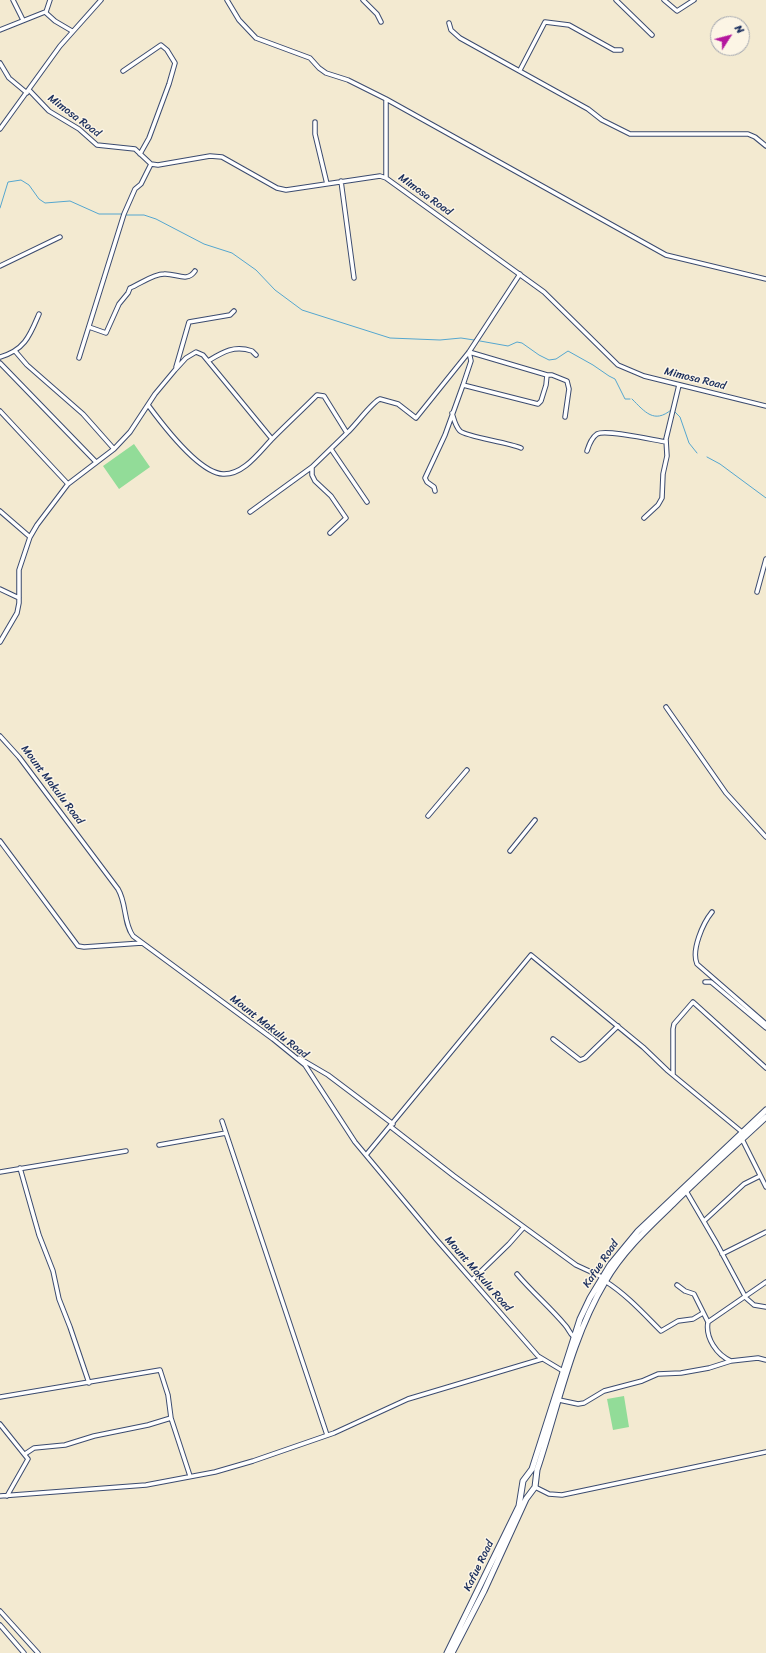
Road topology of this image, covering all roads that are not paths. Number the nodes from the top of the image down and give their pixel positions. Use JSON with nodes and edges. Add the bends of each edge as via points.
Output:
{"nodes":[{"id":1,"x":13,"y":0,"type":"edge"},
{"id":2,"x":50,"y":0,"type":"edge"},
{"id":3,"x":101,"y":0,"type":"edge"},
{"id":4,"x":227,"y":0,"type":"edge"},
{"id":5,"x":364,"y":0,"type":"edge"},
{"id":6,"x":616,"y":0,"type":"edge"},
{"id":7,"x":664,"y":0,"type":"edge"},
{"id":8,"x":694,"y":0,"type":"edge"},
{"id":9,"x":46,"y":12,"type":"junction"},
{"id":10,"x":23,"y":20,"type":"junction"},
{"id":11,"x":381,"y":22,"type":"dead end"},
{"id":12,"x":449,"y":23,"type":"dead end"},
{"id":13,"x":0,"y":30,"type":"edge"},
{"id":14,"x":72,"y":31,"type":"junction"},
{"id":15,"x":652,"y":36,"type":"dead end"},
{"id":16,"x":621,"y":50,"type":"dead end"},
{"id":17,"x":0,"y":63,"type":"edge"},
{"id":18,"x":123,"y":70,"type":"dead end"},
{"id":19,"x":520,"y":70,"type":"junction"},
{"id":20,"x":28,"y":92,"type":"junction"},
{"id":21,"x":386,"y":99,"type":"junction"},
{"id":22,"x":315,"y":122,"type":"dead end"},
{"id":23,"x":0,"y":129,"type":"edge"},
{"id":24,"x":766,"y":146,"type":"edge"},
{"id":25,"x":140,"y":154,"type":"junction"},
{"id":26,"x":151,"y":164,"type":"junction"},
{"id":27,"x":386,"y":178,"type":"junction"},
{"id":28,"x":341,"y":181,"type":"junction"},
{"id":29,"x":327,"y":184,"type":"junction"},
{"id":30,"x":60,"y":237,"type":"dead end"},
{"id":31,"x":0,"y":266,"type":"edge"},
{"id":32,"x":195,"y":272,"type":"dead end"},
{"id":33,"x":520,"y":274,"type":"junction"},
{"id":34,"x":354,"y":278,"type":"dead end"},
{"id":35,"x":766,"y":279,"type":"edge"},
{"id":36,"x":234,"y":311,"type":"dead end"},
{"id":37,"x":38,"y":314,"type":"dead end"},
{"id":38,"x":89,"y":327,"type":"junction"},
{"id":39,"x":15,"y":351,"type":"junction"},
{"id":40,"x":469,"y":352,"type":"junction"},
{"id":41,"x":256,"y":355,"type":"dead end"},
{"id":42,"x":0,"y":357,"type":"edge"},
{"id":43,"x":79,"y":358,"type":"dead end"},
{"id":44,"x":208,"y":361,"type":"junction"},
{"id":45,"x":0,"y":363,"type":"edge"},
{"id":46,"x":175,"y":370,"type":"junction"},
{"id":47,"x":547,"y":375,"type":"junction"},
{"id":48,"x":463,"y":385,"type":"junction"},
{"id":49,"x":679,"y":385,"type":"junction"},
{"id":50,"x":148,"y":405,"type":"junction"},
{"id":51,"x":766,"y":406,"type":"edge"},
{"id":52,"x":0,"y":411,"type":"edge"},
{"id":53,"x":452,"y":413,"type":"junction"},
{"id":54,"x":565,"y":417,"type":"dead end"},
{"id":55,"x":347,"y":433,"type":"junction"},
{"id":56,"x":272,"y":439,"type":"junction"},
{"id":57,"x":666,"y":442,"type":"junction"},
{"id":58,"x":331,"y":448,"type":"junction"},
{"id":59,"x":521,"y":448,"type":"dead end"},
{"id":60,"x":114,"y":449,"type":"junction"},
{"id":61,"x":587,"y":450,"type":"dead end"},
{"id":62,"x":96,"y":462,"type":"junction"},
{"id":63,"x":312,"y":467,"type":"junction"},
{"id":64,"x":68,"y":484,"type":"junction"},
{"id":65,"x":435,"y":492,"type":"dead end"},
{"id":66,"x":367,"y":502,"type":"dead end"},
{"id":67,"x":0,"y":511,"type":"edge"},
{"id":68,"x":250,"y":512,"type":"dead end"},
{"id":69,"x":644,"y":518,"type":"dead end"},
{"id":70,"x":330,"y":533,"type":"dead end"},
{"id":71,"x":30,"y":537,"type":"junction"},
{"id":72,"x":766,"y":559,"type":"edge"},
{"id":73,"x":0,"y":589,"type":"edge"},
{"id":74,"x":757,"y":592,"type":"dead end"},
{"id":75,"x":19,"y":598,"type":"junction"},
{"id":76,"x":0,"y":642,"type":"edge"},
{"id":77,"x":666,"y":707,"type":"dead end"},
{"id":78,"x":0,"y":736,"type":"edge"},
{"id":79,"x":467,"y":770,"type":"dead end"},
{"id":80,"x":428,"y":816,"type":"dead end"},
{"id":81,"x":535,"y":820,"type":"dead end"},
{"id":82,"x":766,"y":837,"type":"edge"},
{"id":83,"x":0,"y":841,"type":"edge"},
{"id":84,"x":510,"y":852,"type":"dead end"},
{"id":85,"x":712,"y":912,"type":"dead end"},
{"id":86,"x":142,"y":943,"type":"junction"},
{"id":87,"x":705,"y":982,"type":"dead end"},
{"id":88,"x":766,"y":1024,"type":"edge"},
{"id":89,"x":618,"y":1026,"type":"junction"},
{"id":90,"x":766,"y":1028,"type":"edge"},
{"id":91,"x":553,"y":1039,"type":"dead end"},
{"id":92,"x":294,"y":1056,"type":"junction"},
{"id":93,"x":766,"y":1068,"type":"edge"},
{"id":94,"x":673,"y":1075,"type":"junction"},
{"id":95,"x":766,"y":1110,"type":"edge"},
{"id":96,"x":766,"y":1117,"type":"edge"},
{"id":97,"x":222,"y":1121,"type":"dead end"},
{"id":98,"x":392,"y":1126,"type":"junction"},
{"id":99,"x":742,"y":1132,"type":"junction"},
{"id":100,"x":226,"y":1133,"type":"junction"},
{"id":101,"x":742,"y":1139,"type":"junction"},
{"id":102,"x":159,"y":1145,"type":"dead end"},
{"id":103,"x":126,"y":1151,"type":"dead end"},
{"id":104,"x":366,"y":1155,"type":"junction"},
{"id":105,"x":20,"y":1168,"type":"junction"},
{"id":106,"x":0,"y":1172,"type":"edge"},
{"id":107,"x":760,"y":1176,"type":"junction"},
{"id":108,"x":766,"y":1188,"type":"edge"},
{"id":109,"x":686,"y":1191,"type":"junction"},
{"id":110,"x":704,"y":1221,"type":"junction"},
{"id":111,"x":524,"y":1226,"type":"junction"},
{"id":112,"x":766,"y":1232,"type":"edge"},
{"id":113,"x":722,"y":1254,"type":"junction"},
{"id":114,"x":517,"y":1274,"type":"dead end"},
{"id":115,"x":604,"y":1279,"type":"junction"},
{"id":116,"x":472,"y":1280,"type":"junction"},
{"id":117,"x":766,"y":1282,"type":"edge"},
{"id":118,"x":677,"y":1284,"type":"dead end"},
{"id":119,"x":746,"y":1298,"type":"junction"},
{"id":120,"x":766,"y":1307,"type":"edge"},
{"id":121,"x":704,"y":1313,"type":"junction"},
{"id":122,"x":708,"y":1322,"type":"junction"},
{"id":123,"x":574,"y":1337,"type":"junction"},
{"id":124,"x":542,"y":1359,"type":"junction"},
{"id":125,"x":766,"y":1360,"type":"edge"},
{"id":126,"x":731,"y":1361,"type":"junction"},
{"id":127,"x":563,"y":1371,"type":"junction"},
{"id":128,"x":89,"y":1383,"type":"junction"},
{"id":129,"x":0,"y":1397,"type":"edge"},
{"id":130,"x":559,"y":1400,"type":"junction"},
{"id":131,"x":171,"y":1418,"type":"junction"},
{"id":132,"x":0,"y":1424,"type":"edge"},
{"id":133,"x":327,"y":1435,"type":"junction"},
{"id":134,"x":766,"y":1452,"type":"edge"},
{"id":135,"x":24,"y":1454,"type":"junction"},
{"id":136,"x":190,"y":1476,"type":"junction"},
{"id":137,"x":526,"y":1477,"type":"junction"},
{"id":138,"x":522,"y":1485,"type":"junction"},
{"id":139,"x":534,"y":1487,"type":"junction"},
{"id":140,"x":0,"y":1496,"type":"edge"},
{"id":141,"x":7,"y":1496,"type":"junction"},
{"id":142,"x":0,"y":1611,"type":"edge"},
{"id":143,"x":6,"y":1618,"type":"junction"},
{"id":144,"x":0,"y":1625,"type":"edge"},
{"id":145,"x":24,"y":1653,"type":"edge"},
{"id":146,"x":38,"y":1653,"type":"edge"},
{"id":147,"x":447,"y":1653,"type":"edge"},
{"id":148,"x":452,"y":1653,"type":"edge"}],
"edges":[{"from":1,"to":10,"type":"street"},
{"from":2,"to":9,"type":"street"},
{"from":3,"to":14,"type":"street"},
{"from":4,"to":21,"type":"street","via":[[239,20],[256,38],[310,58],[326,73],[348,80]]},
{"from":5,"to":11,"type":"street"},
{"from":6,"to":15,"type":"street"},
{"from":7,"to":8,"type":"street","via":[[677,11]]},
{"from":9,"to":10,"type":"street"},
{"from":9,"to":14,"type":"street"},
{"from":10,"to":13,"type":"street"},
{"from":12,"to":19,"type":"street","via":[[451,30],[460,38]]},
{"from":14,"to":20,"type":"street"},
{"from":16,"to":19,"type":"street","via":[[616,51],[567,24],[545,22]]},
{"from":17,"to":20,"type":"street","name":"Mimosa Road","via":[[9,78]]},
{"from":18,"to":25,"type":"street","via":[[161,45],[175,62],[149,138]]},
{"from":19,"to":24,"type":"street","via":[[629,134],[748,134]]},
{"from":20,"to":23,"type":"street"},
{"from":20,"to":25,"type":"street","name":"Mimosa Road","via":[[49,111],[79,129],[97,145],[131,147]]},
{"from":21,"to":27,"type":"street"},
{"from":21,"to":35,"type":"street","via":[[666,255]]},
{"from":22,"to":29,"type":"street","via":[[315,134]]},
{"from":25,"to":26,"type":"street","name":"Mimosa Road"},
{"from":26,"to":29,"type":"street","name":"Mimosa Road","via":[[216,156],[227,159],[277,188],[286,190]]},
{"from":26,"to":38,"type":"street","via":[[141,184],[135,189],[124,214]]},
{"from":27,"to":28,"type":"street","name":"Mimosa Road","via":[[380,176]]},
{"from":27,"to":33,"type":"street","name":"Mimosa Road"},
{"from":28,"to":29,"type":"street","name":"Mimosa Road"},
{"from":28,"to":34,"type":"street"},
{"from":30,"to":31,"type":"street"},
{"from":32,"to":38,"type":"street","via":[[188,278],[159,274],[130,288],[119,304],[106,333]]},
{"from":33,"to":40,"type":"street"},
{"from":33,"to":49,"type":"street","name":"Mimosa Road","via":[[552,299],[618,365],[633,373]]},
{"from":36,"to":46,"type":"street","via":[[230,315],[188,322]]},
{"from":37,"to":39,"type":"street","via":[[29,336]]},
{"from":38,"to":43,"type":"street"},
{"from":39,"to":42,"type":"street"},
{"from":39,"to":60,"type":"street","via":[[27,365],[83,414]]},
{"from":40,"to":47,"type":"street"},
{"from":40,"to":48,"type":"street","via":[[471,361]]},
{"from":40,"to":55,"type":"street","via":[[416,418],[398,404],[378,400]]},
{"from":41,"to":44,"type":"street","via":[[252,351],[238,348]]},
{"from":44,"to":46,"type":"street","via":[[199,352],[193,353]]},
{"from":44,"to":56,"type":"street"},
{"from":45,"to":62,"type":"street"},
{"from":46,"to":50,"type":"street"},
{"from":47,"to":48,"type":"street","via":[[546,385],[538,404]]},
{"from":47,"to":54,"type":"street","via":[[567,381],[569,385]]},
{"from":48,"to":53,"type":"street"},
{"from":49,"to":51,"type":"street","name":"Mimosa Road"},
{"from":49,"to":57,"type":"street"},
{"from":50,"to":56,"type":"street","via":[[181,446],[201,464],[216,473],[227,474],[242,468]]},
{"from":50,"to":60,"type":"street","via":[[130,432]]},
{"from":52,"to":64,"type":"street"},
{"from":53,"to":59,"type":"street","via":[[457,428],[464,434]]},
{"from":53,"to":65,"type":"street","via":[[425,478],[434,487]]},
{"from":55,"to":56,"type":"street","via":[[327,400],[320,394]]},
{"from":55,"to":58,"type":"street"},
{"from":57,"to":61,"type":"street","via":[[601,433],[593,438]]},
{"from":57,"to":69,"type":"street","via":[[662,498]]},
{"from":58,"to":63,"type":"street"},
{"from":58,"to":66,"type":"street"},
{"from":60,"to":62,"type":"street"},
{"from":62,"to":64,"type":"street"},
{"from":63,"to":68,"type":"street"},
{"from":63,"to":70,"type":"street","via":[[315,481],[329,493],[346,518]]},
{"from":64,"to":71,"type":"street"},
{"from":67,"to":71,"type":"street"},
{"from":71,"to":75,"type":"street","via":[[19,570]]},
{"from":72,"to":74,"type":"street"},
{"from":73,"to":75,"type":"street"},
{"from":75,"to":76,"type":"street","via":[[17,613]]},
{"from":77,"to":82,"type":"street","via":[[722,788]]},
{"from":78,"to":86,"type":"street","name":"Mount Makulu Road","via":[[24,763],[118,889],[123,900],[127,927]]},
{"from":79,"to":80,"type":"street"},
{"from":81,"to":84,"type":"street"},
{"from":83,"to":86,"type":"street","via":[[78,946],[84,948]]},
{"from":85,"to":88,"type":"street","via":[[702,926],[696,949],[697,964]]},
{"from":86,"to":92,"type":"street","name":"Mount Makulu Road"},
{"from":87,"to":90,"type":"street","via":[[711,982]]},
{"from":89,"to":91,"type":"street","via":[[580,1060]]},
{"from":89,"to":94,"type":"street"},
{"from":89,"to":98,"type":"street","via":[[536,957],[530,956]]},
{"from":92,"to":98,"type":"street","via":[[328,1075]]},
{"from":92,"to":104,"type":"street","name":"Mount Makulu Road","via":[[310,1072]]},
{"from":93,"to":94,"type":"street","via":[[693,1002],[674,1024]]},
{"from":94,"to":99,"type":"street"},
{"from":95,"to":99,"type":"highway","name":"Kafue Road"},
{"from":96,"to":101,"type":"highway","name":"Kafue Road"},
{"from":97,"to":100,"type":"street"},
{"from":98,"to":104,"type":"street"},
{"from":98,"to":111,"type":"street","via":[[478,1195]]},
{"from":99,"to":115,"type":"highway","name":"Kafue Road","via":[[638,1231],[620,1251]]},
{"from":100,"to":102,"type":"street"},
{"from":100,"to":133,"type":"street"},
{"from":101,"to":107,"type":"street"},
{"from":101,"to":109,"type":"highway","name":"Kafue Road"},
{"from":103,"to":105,"type":"street"},
{"from":104,"to":116,"type":"street","name":"Mount Makulu Road"},
{"from":105,"to":106,"type":"street"},
{"from":105,"to":128,"type":"street","via":[[39,1235],[53,1271],[59,1299]]},
{"from":107,"to":108,"type":"street"},
{"from":107,"to":110,"type":"street","via":[[744,1184]]},
{"from":109,"to":110,"type":"street"},
{"from":109,"to":115,"type":"highway","name":"Kafue Road","via":[[634,1243]]},
{"from":110,"to":113,"type":"street"},
{"from":111,"to":115,"type":"street","via":[[576,1265]]},
{"from":111,"to":116,"type":"street"},
{"from":112,"to":113,"type":"street"},
{"from":113,"to":119,"type":"street"},
{"from":114,"to":123,"type":"street","via":[[537,1298],[565,1324],[568,1332]]},
{"from":115,"to":121,"type":"street","via":[[629,1298],[661,1331],[678,1321],[693,1319]]},
{"from":115,"to":123,"type":"highway","name":"Kafue Road","via":[[590,1298]]},
{"from":115,"to":130,"type":"highway","name":"Kafue Road","via":[[584,1323]]},
{"from":116,"to":124,"type":"street","name":"Mount Makulu Road"},
{"from":117,"to":119,"type":"street"},
{"from":118,"to":121,"type":"street","via":[[685,1291],[693,1292]]},
{"from":119,"to":120,"type":"street","via":[[754,1305]]},
{"from":119,"to":122,"type":"street"},
{"from":121,"to":122,"type":"street"},
{"from":122,"to":126,"type":"street","via":[[708,1333],[717,1351]]},
{"from":123,"to":127,"type":"highway","name":"Kafue Road"},
{"from":124,"to":127,"type":"street","name":"Mount Makulu Road"},
{"from":124,"to":133,"type":"street","via":[[408,1399]]},
{"from":125,"to":126,"type":"street","via":[[758,1358]]},
{"from":126,"to":130,"type":"street","via":[[680,1374],[655,1375],[604,1391],[584,1403]]},
{"from":127,"to":137,"type":"highway","name":"Kafue Road","via":[[532,1469]]},
{"from":128,"to":129,"type":"street","via":[[36,1389]]},
{"from":128,"to":131,"type":"street","via":[[154,1369],[160,1370],[168,1394]]},
{"from":130,"to":139,"type":"highway","name":"Kafue Road"},
{"from":131,"to":135,"type":"street","via":[[65,1445],[34,1448]]},
{"from":131,"to":136,"type":"street"},
{"from":132,"to":135,"type":"street"},
{"from":133,"to":136,"type":"street","via":[[242,1464]]},
{"from":134,"to":139,"type":"street","via":[[562,1495],[549,1494]]},
{"from":135,"to":141,"type":"street","via":[[27,1462]]},
{"from":136,"to":141,"type":"street","via":[[146,1485]]},
{"from":137,"to":138,"type":"highway"},
{"from":137,"to":139,"type":"highway","via":[[532,1478]]},
{"from":138,"to":139,"type":"highway","via":[[527,1491]]},
{"from":138,"to":147,"type":"highway","name":"Kafue Road","via":[[519,1506]]},
{"from":139,"to":148,"type":"highway","name":"Kafue Road"},
{"from":140,"to":141,"type":"street"},
{"from":142,"to":143,"type":"street"},
{"from":143,"to":144,"type":"street"},
{"from":143,"to":146,"type":"street"},
{"from":144,"to":145,"type":"street"}]}
